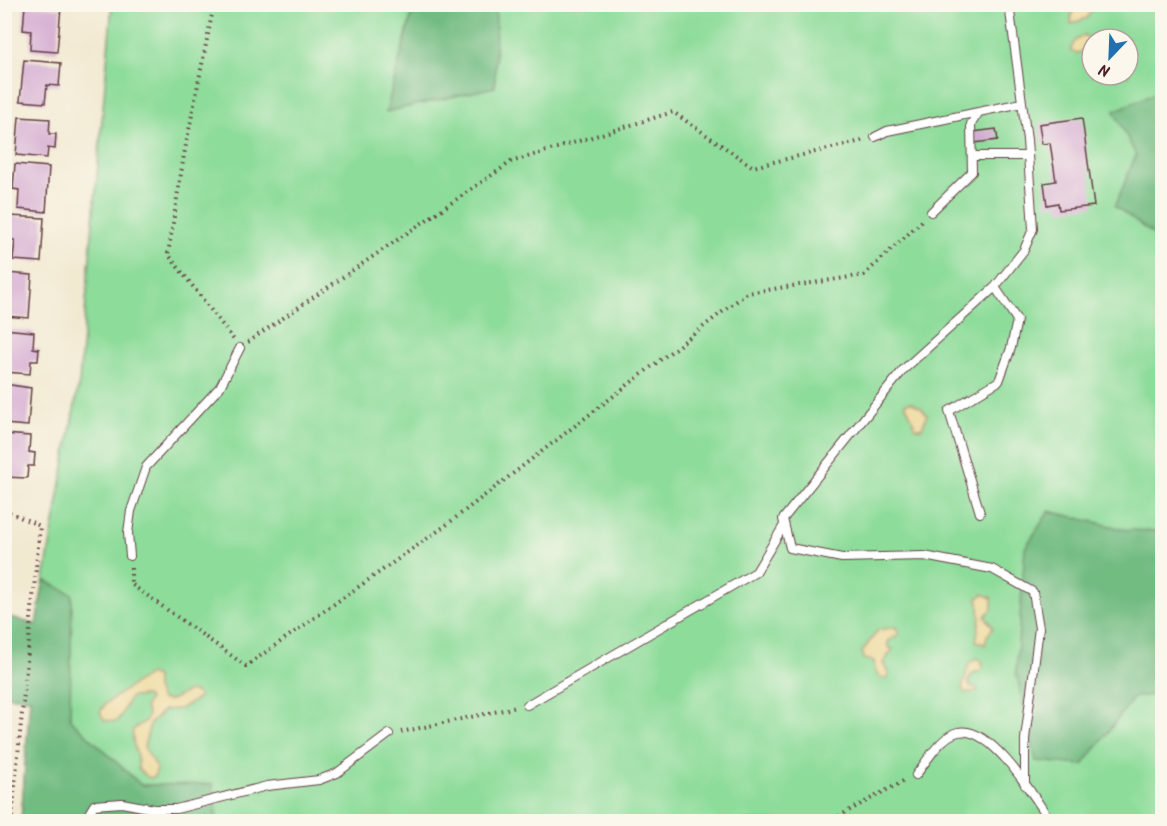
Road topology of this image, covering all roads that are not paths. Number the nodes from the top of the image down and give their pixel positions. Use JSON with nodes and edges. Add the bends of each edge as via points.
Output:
{"nodes":[{"id":1,"x":937,"y":4,"type":"edge"},
{"id":2,"x":1011,"y":5,"type":"edge"},
{"id":3,"x":1022,"y":104,"type":"junction"},
{"id":4,"x":979,"y":112,"type":"junction"},
{"id":5,"x":875,"y":137,"type":"road end"},
{"id":6,"x":972,"y":156,"type":"junction"},
{"id":7,"x":1026,"y":156,"type":"junction"},
{"id":8,"x":931,"y":212,"type":"road end"},
{"id":9,"x":995,"y":287,"type":"junction"},
{"id":10,"x":240,"y":348,"type":"road end"},
{"id":11,"x":980,"y":513,"type":"dead end"},
{"id":12,"x":784,"y":525,"type":"junction"},
{"id":13,"x":130,"y":556,"type":"road end"},
{"id":14,"x":527,"y":705,"type":"road end"},
{"id":15,"x":389,"y":734,"type":"road end"},
{"id":16,"x":916,"y":775,"type":"road end"},
{"id":17,"x":1025,"y":785,"type":"junction"},
{"id":18,"x":93,"y":822,"type":"edge"},
{"id":19,"x":1051,"y":822,"type":"edge"}],
"edges":[{"from":1,"to":2,"type":"lane"},
{"from":2,"to":3,"type":"lane"},
{"from":3,"to":4,"type":"lane"},
{"from":3,"to":7,"type":"lane"},
{"from":4,"to":5,"type":"lane","via":[[886,131]]},
{"from":4,"to":6,"type":"lane","via":[[971,124]]},
{"from":6,"to":7,"type":"lane"},
{"from":6,"to":8,"type":"lane","via":[[972,172]]},
{"from":7,"to":9,"type":"lane","via":[[1033,229],[1024,250]]},
{"from":9,"to":11,"type":"lane","via":[[1017,320],[999,381],[949,411]]},
{"from":9,"to":12,"type":"lane","via":[[903,370],[783,519]]},
{"from":10,"to":13,"type":"lane","via":[[220,387],[146,467],[131,511]]},
{"from":12,"to":14,"type":"lane","via":[[756,572]]},
{"from":12,"to":17,"type":"lane","via":[[790,548],[842,558],[924,556],[992,569],[1033,591],[1039,628],[1025,738]]},
{"from":15,"to":18,"type":"lane","via":[[336,773],[319,780],[267,786],[176,809],[154,810],[106,802],[94,805],[88,816]]},
{"from":16,"to":17,"type":"lane","via":[[949,736],[965,732],[987,741]]},
{"from":17,"to":19,"type":"lane"}]}
